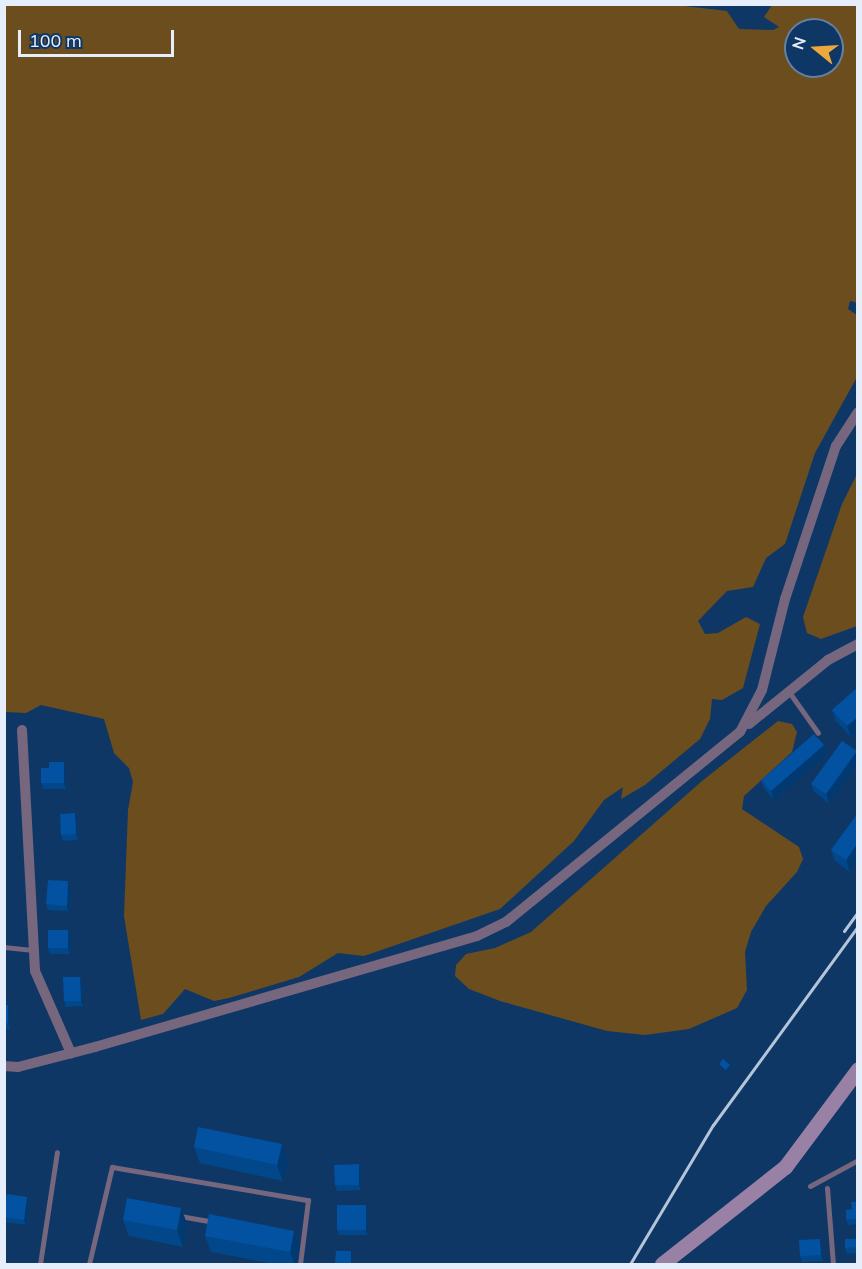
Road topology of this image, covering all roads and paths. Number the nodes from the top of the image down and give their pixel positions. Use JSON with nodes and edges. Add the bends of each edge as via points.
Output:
{"nodes":[{"id":1,"x":858,"y":412,"type":"edge"},
{"id":2,"x":858,"y":644,"type":"edge"},
{"id":3,"x":788,"y":691,"type":"junction"},
{"id":4,"x":22,"y":730,"type":"dead end"},
{"id":5,"x":740,"y":732,"type":"junction"},
{"id":6,"x":818,"y":733,"type":"dead end"},
{"id":7,"x":4,"y":947,"type":"edge"},
{"id":8,"x":34,"y":950,"type":"junction"},
{"id":9,"x":71,"y":1053,"type":"junction"},
{"id":10,"x":4,"y":1066,"type":"edge"},
{"id":11,"x":858,"y":1069,"type":"edge"},
{"id":12,"x":57,"y":1152,"type":"dead end"},
{"id":13,"x":858,"y":1160,"type":"edge"},
{"id":14,"x":810,"y":1186,"type":"dead end"},
{"id":15,"x":827,"y":1188,"type":"dead end"},
{"id":16,"x":166,"y":1214,"type":"edge"},
{"id":17,"x":224,"y":1224,"type":"edge"},
{"id":18,"x":293,"y":1236,"type":"edge"},
{"id":19,"x":305,"y":1238,"type":"junction"},
{"id":20,"x":40,"y":1264,"type":"edge"},
{"id":21,"x":89,"y":1264,"type":"edge"},
{"id":22,"x":300,"y":1264,"type":"edge"},
{"id":23,"x":662,"y":1264,"type":"edge"},
{"id":24,"x":833,"y":1264,"type":"edge"}],
"edges":[{"from":1,"to":5,"type":"street","via":[[836,446],[784,599],[762,690]]},
{"from":2,"to":3,"type":"street","via":[[828,660]]},
{"from":3,"to":5,"type":"street"},
{"from":3,"to":6,"type":"lane"},
{"from":4,"to":8,"type":"street"},
{"from":5,"to":9,"type":"street","via":[[491,931]]},
{"from":7,"to":8,"type":"lane"},
{"from":8,"to":9,"type":"street","via":[[35,971]]},
{"from":9,"to":10,"type":"street","via":[[18,1067]]},
{"from":11,"to":23,"type":"main road","via":[[785,1167]]},
{"from":12,"to":20,"type":"lane"},
{"from":13,"to":14,"type":"lane"},
{"from":15,"to":24,"type":"lane"},
{"from":16,"to":17,"type":"lane"},
{"from":18,"to":19,"type":"lane"},
{"from":19,"to":21,"type":"lane","via":[[308,1200],[112,1167]]},
{"from":19,"to":22,"type":"lane"}]}
